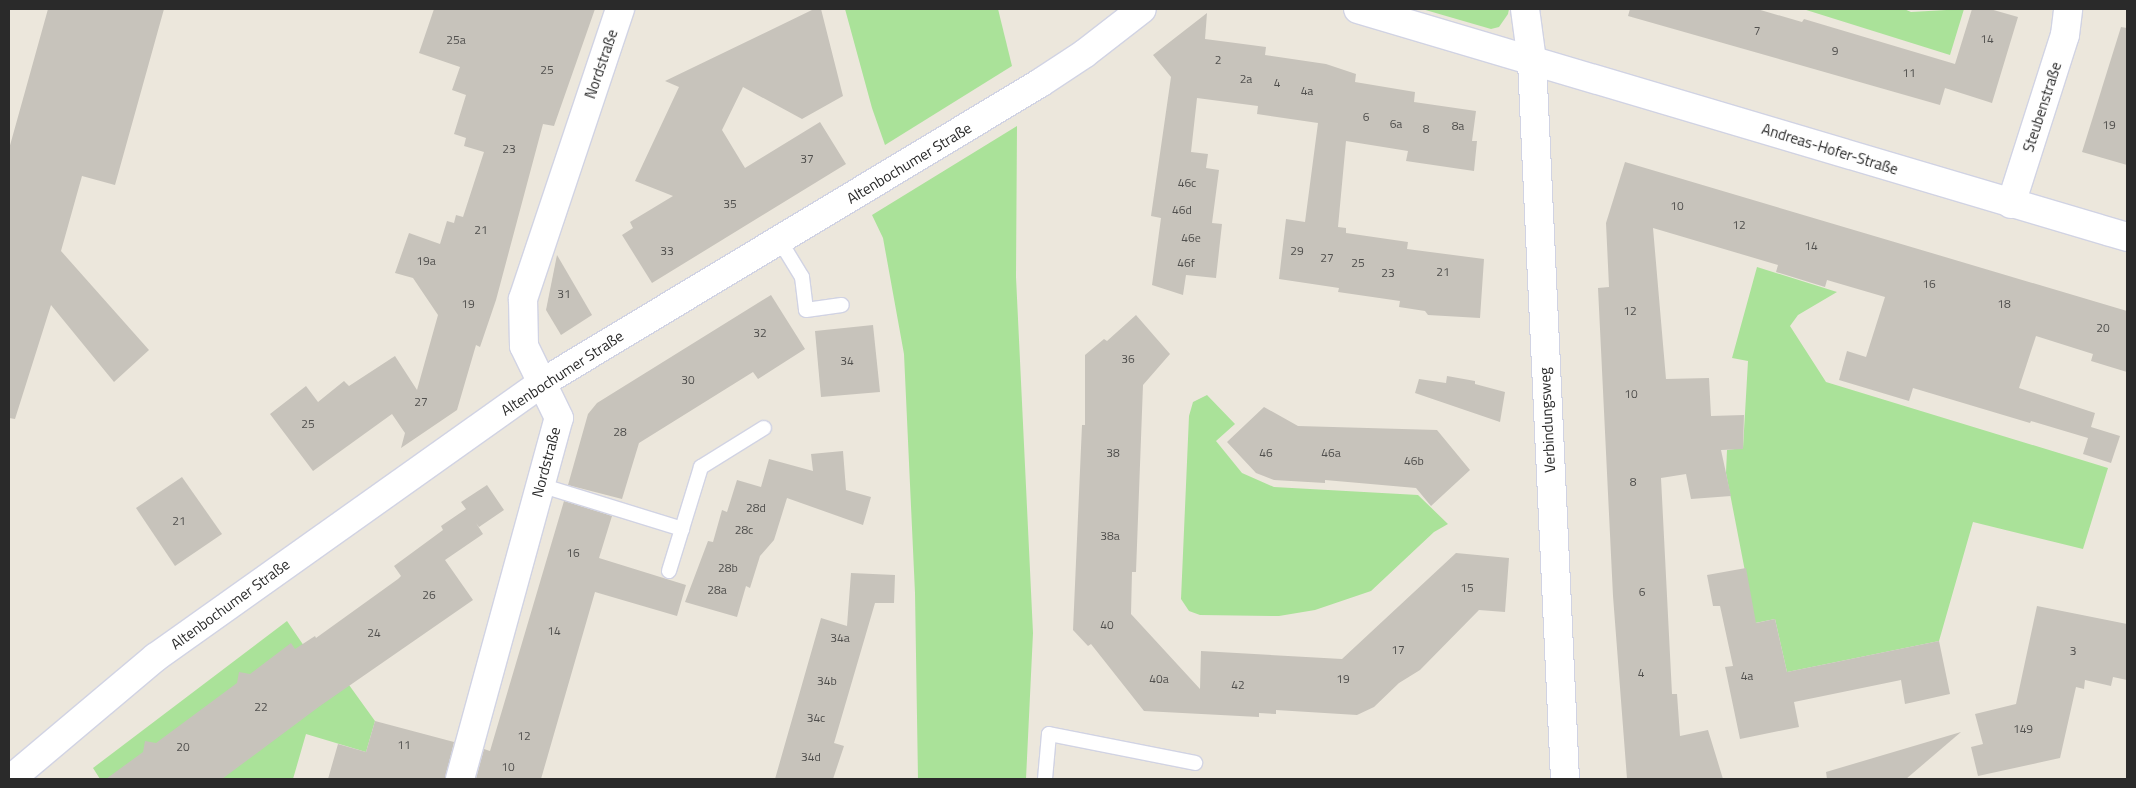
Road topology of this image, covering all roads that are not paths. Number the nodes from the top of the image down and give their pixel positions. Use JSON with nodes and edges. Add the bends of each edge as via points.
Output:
{"nodes":[{"id":1,"x":620,"y":9,"type":"edge"},
{"id":2,"x":1142,"y":9,"type":"edge"},
{"id":3,"x":1358,"y":9,"type":"edge"},
{"id":4,"x":1525,"y":9,"type":"edge"},
{"id":5,"x":2068,"y":9,"type":"edge"},
{"id":6,"x":1532,"y":60,"type":"junction"},
{"id":7,"x":2011,"y":204,"type":"junction"},
{"id":8,"x":2127,"y":237,"type":"edge"},
{"id":9,"x":780,"y":241,"type":"junction"},
{"id":10,"x":842,"y":305,"type":"dead end"},
{"id":11,"x":540,"y":384,"type":"junction"},
{"id":12,"x":764,"y":428,"type":"dead end"},
{"id":13,"x":540,"y":485,"type":"junction"},
{"id":14,"x":682,"y":528,"type":"junction"},
{"id":15,"x":669,"y":571,"type":"dead end"},
{"id":16,"x":1195,"y":762,"type":"dead end"},
{"id":17,"x":11,"y":779,"type":"edge"},
{"id":18,"x":460,"y":779,"type":"edge"},
{"id":19,"x":1045,"y":779,"type":"edge"},
{"id":20,"x":1565,"y":779,"type":"edge"}],
"edges":[{"from":1,"to":11,"type":"street","name":"Nordstraße","via":[[523,299],[524,346]]},
{"from":2,"to":9,"type":"street","name":"Altenbochumer Straße","via":[[1084,54]]},
{"from":3,"to":6,"type":"street","name":"Andreas-Hofer-Straße"},
{"from":4,"to":6,"type":"street"},
{"from":5,"to":7,"type":"street","name":"Steubenstraße","via":[[2065,34]]},
{"from":6,"to":7,"type":"street","name":"Andreas-Hofer-Straße"},
{"from":6,"to":20,"type":"street","name":"Verbindungsweg"},
{"from":7,"to":8,"type":"street","name":"Andreas-Hofer-Straße"},
{"from":9,"to":10,"type":"lane","via":[[802,277],[806,310]]},
{"from":9,"to":11,"type":"street","name":"Altenbochumer Straße"},
{"from":11,"to":13,"type":"street","name":"Nordstraße","via":[[558,418]]},
{"from":11,"to":17,"type":"street","name":"Altenbochumer Straße","via":[[156,657]]},
{"from":12,"to":14,"type":"lane","via":[[701,467]]},
{"from":13,"to":14,"type":"lane"},
{"from":13,"to":18,"type":"street","name":"Nordstraße"},
{"from":14,"to":15,"type":"lane"},
{"from":16,"to":19,"type":"lane","via":[[1049,734]]}]}
